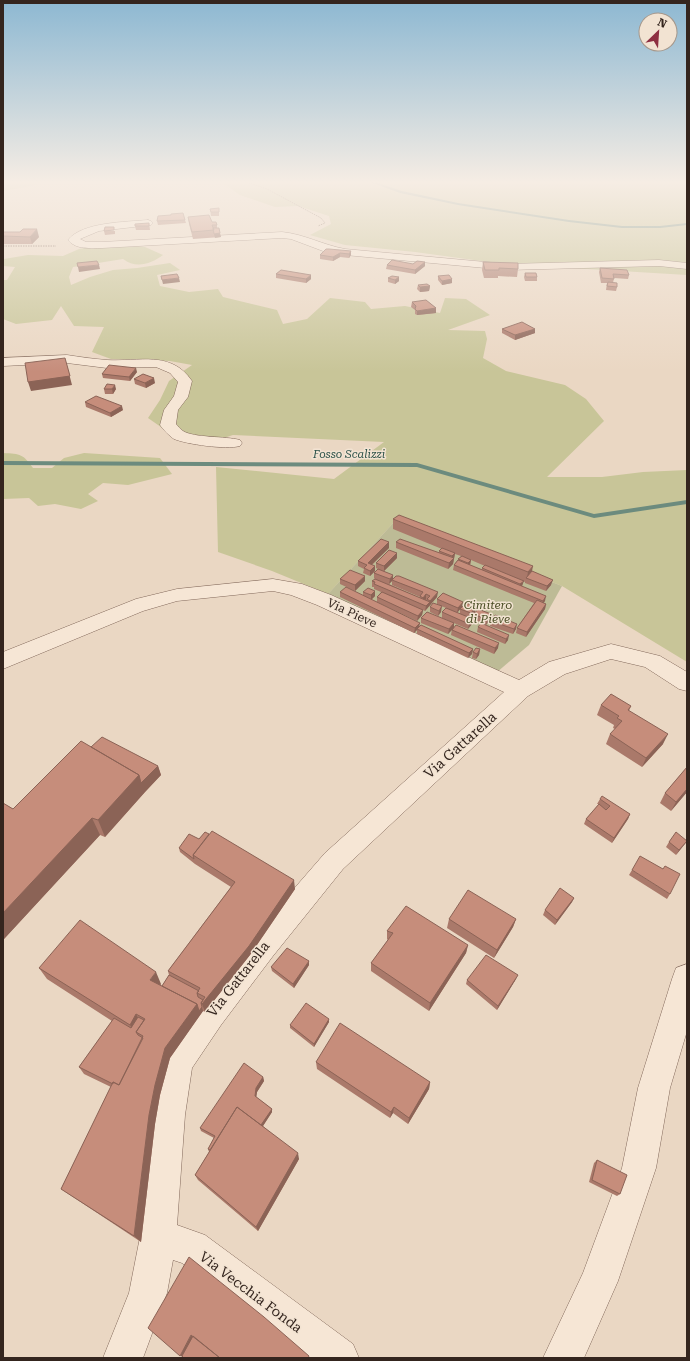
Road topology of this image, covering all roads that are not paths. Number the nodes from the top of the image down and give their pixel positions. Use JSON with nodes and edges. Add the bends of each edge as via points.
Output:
{"nodes":[{"id":1,"x":83,"y":245,"type":"edge"},
{"id":2,"x":109,"y":245,"type":"edge"},
{"id":3,"x":315,"y":245,"type":"edge"},
{"id":4,"x":687,"y":266,"type":"edge"},
{"id":5,"x":3,"y":362,"type":"edge"},
{"id":6,"x":234,"y":443,"type":"dead end"},
{"id":7,"x":3,"y":661,"type":"edge"},
{"id":8,"x":687,"y":683,"type":"edge"},
{"id":9,"x":520,"y":690,"type":"junction"},
{"id":10,"x":687,"y":979,"type":"edge"},
{"id":11,"x":158,"y":1237,"type":"junction"},
{"id":12,"x":123,"y":1358,"type":"edge"},
{"id":13,"x":339,"y":1358,"type":"edge"},
{"id":14,"x":563,"y":1358,"type":"edge"}],
"edges":[{"from":1,"to":2,"type":"street"},
{"from":3,"to":4,"type":"street","via":[[345,252],[507,267],[659,263]]},
{"from":5,"to":6,"type":"street","via":[[67,359],[113,364],[158,363],[175,370],[185,381],[181,397],[171,410],[168,425],[178,435]]},
{"from":7,"to":9,"type":"street","name":"Via Pieve","via":[[136,606],[177,595],[273,585],[295,589],[324,600]]},
{"from":8,"to":9,"type":"street","via":[[652,661],[611,652],[557,668]]},
{"from":9,"to":11,"type":"street","name":"Via Gattarella","via":[[334,861],[263,946],[210,1014],[177,1062],[168,1115]]},
{"from":10,"to":14,"type":"street","via":[[654,1088],[639,1168],[598,1281]]},
{"from":11,"to":12,"type":"street","name":"Via Gattarella","via":[[148,1293]]},
{"from":11,"to":13,"type":"street","name":"Via Vecchia Fonda","via":[[192,1248]]}]}
